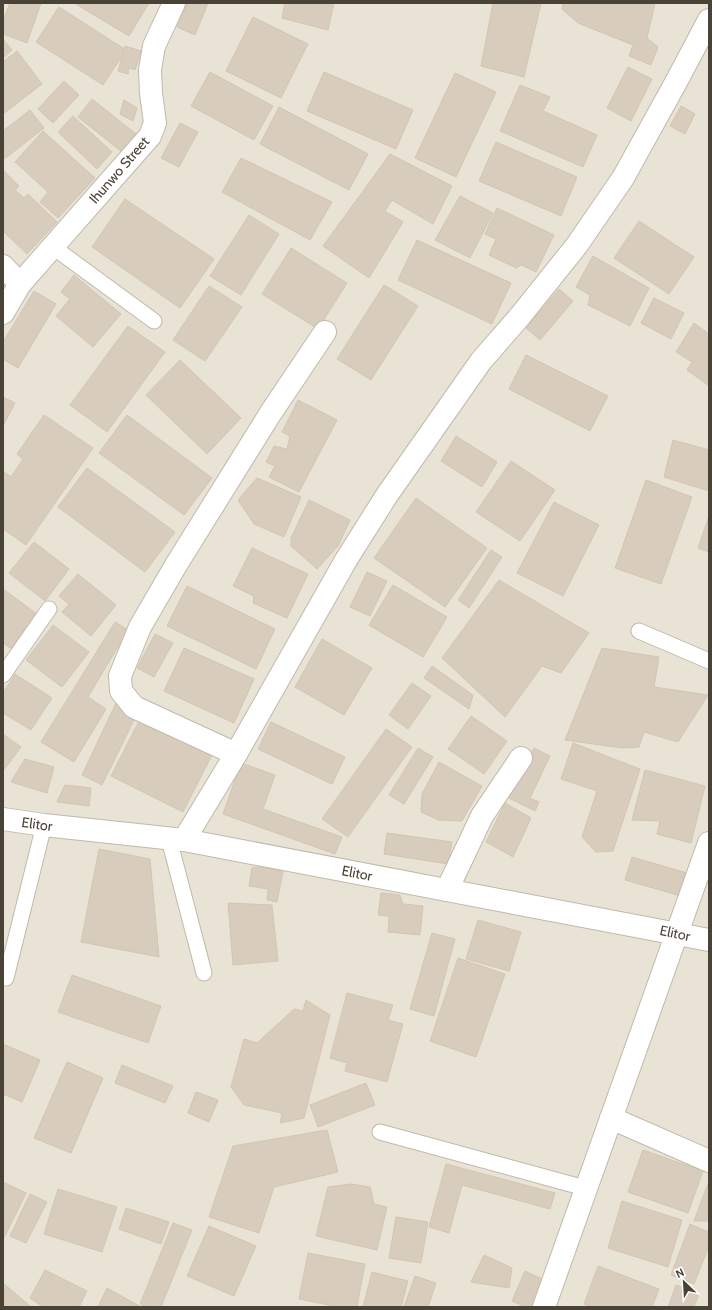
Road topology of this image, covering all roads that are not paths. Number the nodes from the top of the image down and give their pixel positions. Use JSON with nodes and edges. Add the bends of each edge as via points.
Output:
{"nodes":[{"id":1,"x":174,"y":3,"type":"edge"},
{"id":2,"x":709,"y":20,"type":"edge"},
{"id":3,"x":53,"y":247,"type":"junction"},
{"id":4,"x":3,"y":266,"type":"edge"},
{"id":5,"x":20,"y":284,"type":"junction"},
{"id":6,"x":3,"y":313,"type":"edge"},
{"id":7,"x":154,"y":322,"type":"dead end"},
{"id":8,"x":325,"y":332,"type":"dead end"},
{"id":9,"x":49,"y":609,"type":"dead end"},
{"id":10,"x":639,"y":631,"type":"dead end"},
{"id":11,"x":709,"y":661,"type":"edge"},
{"id":12,"x":3,"y":675,"type":"edge"},
{"id":13,"x":236,"y":754,"type":"junction"},
{"id":14,"x":521,"y":758,"type":"dead end"},
{"id":15,"x":3,"y":819,"type":"edge"},
{"id":16,"x":44,"y":826,"type":"junction"},
{"id":17,"x":176,"y":839,"type":"junction"},
{"id":18,"x":709,"y":843,"type":"edge"},
{"id":19,"x":447,"y":890,"type":"junction"},
{"id":20,"x":676,"y":933,"type":"junction"},
{"id":21,"x":709,"y":940,"type":"edge"},
{"id":22,"x":204,"y":973,"type":"dead end"},
{"id":23,"x":6,"y":978,"type":"dead end"},
{"id":24,"x":611,"y":1118,"type":"junction"},
{"id":25,"x":380,"y":1132,"type":"dead end"},
{"id":26,"x":709,"y":1161,"type":"edge"},
{"id":27,"x":586,"y":1188,"type":"junction"},
{"id":28,"x":544,"y":1307,"type":"edge"}],
"edges":[{"from":1,"to":3,"type":"street","name":"Ihunwo Street","via":[[154,46],[150,70],[155,122],[150,136]]},
{"from":2,"to":13,"type":"street","via":[[623,178],[578,245],[481,361],[387,495],[346,560]]},
{"from":3,"to":5,"type":"street","name":"Ihunwo Street"},
{"from":3,"to":7,"type":"lane"},
{"from":4,"to":5,"type":"street"},
{"from":5,"to":6,"type":"street","name":"Ihunwo Street"},
{"from":8,"to":13,"type":"street","via":[[270,414],[176,565],[140,628],[120,676],[121,691],[134,706]]},
{"from":9,"to":12,"type":"lane"},
{"from":10,"to":11,"type":"lane"},
{"from":13,"to":17,"type":"street"},
{"from":14,"to":19,"type":"street","via":[[482,816]]},
{"from":15,"to":16,"type":"street","name":"Elitor"},
{"from":16,"to":17,"type":"street","name":"Elitor"},
{"from":16,"to":23,"type":"lane"},
{"from":17,"to":19,"type":"street","name":"Elitor"},
{"from":17,"to":22,"type":"lane"},
{"from":18,"to":20,"type":"street"},
{"from":19,"to":20,"type":"street","name":"Elitor"},
{"from":20,"to":21,"type":"street","name":"Elitor"},
{"from":20,"to":24,"type":"street"},
{"from":24,"to":26,"type":"street"},
{"from":24,"to":27,"type":"street"},
{"from":25,"to":27,"type":"lane"},
{"from":27,"to":28,"type":"street"}]}
